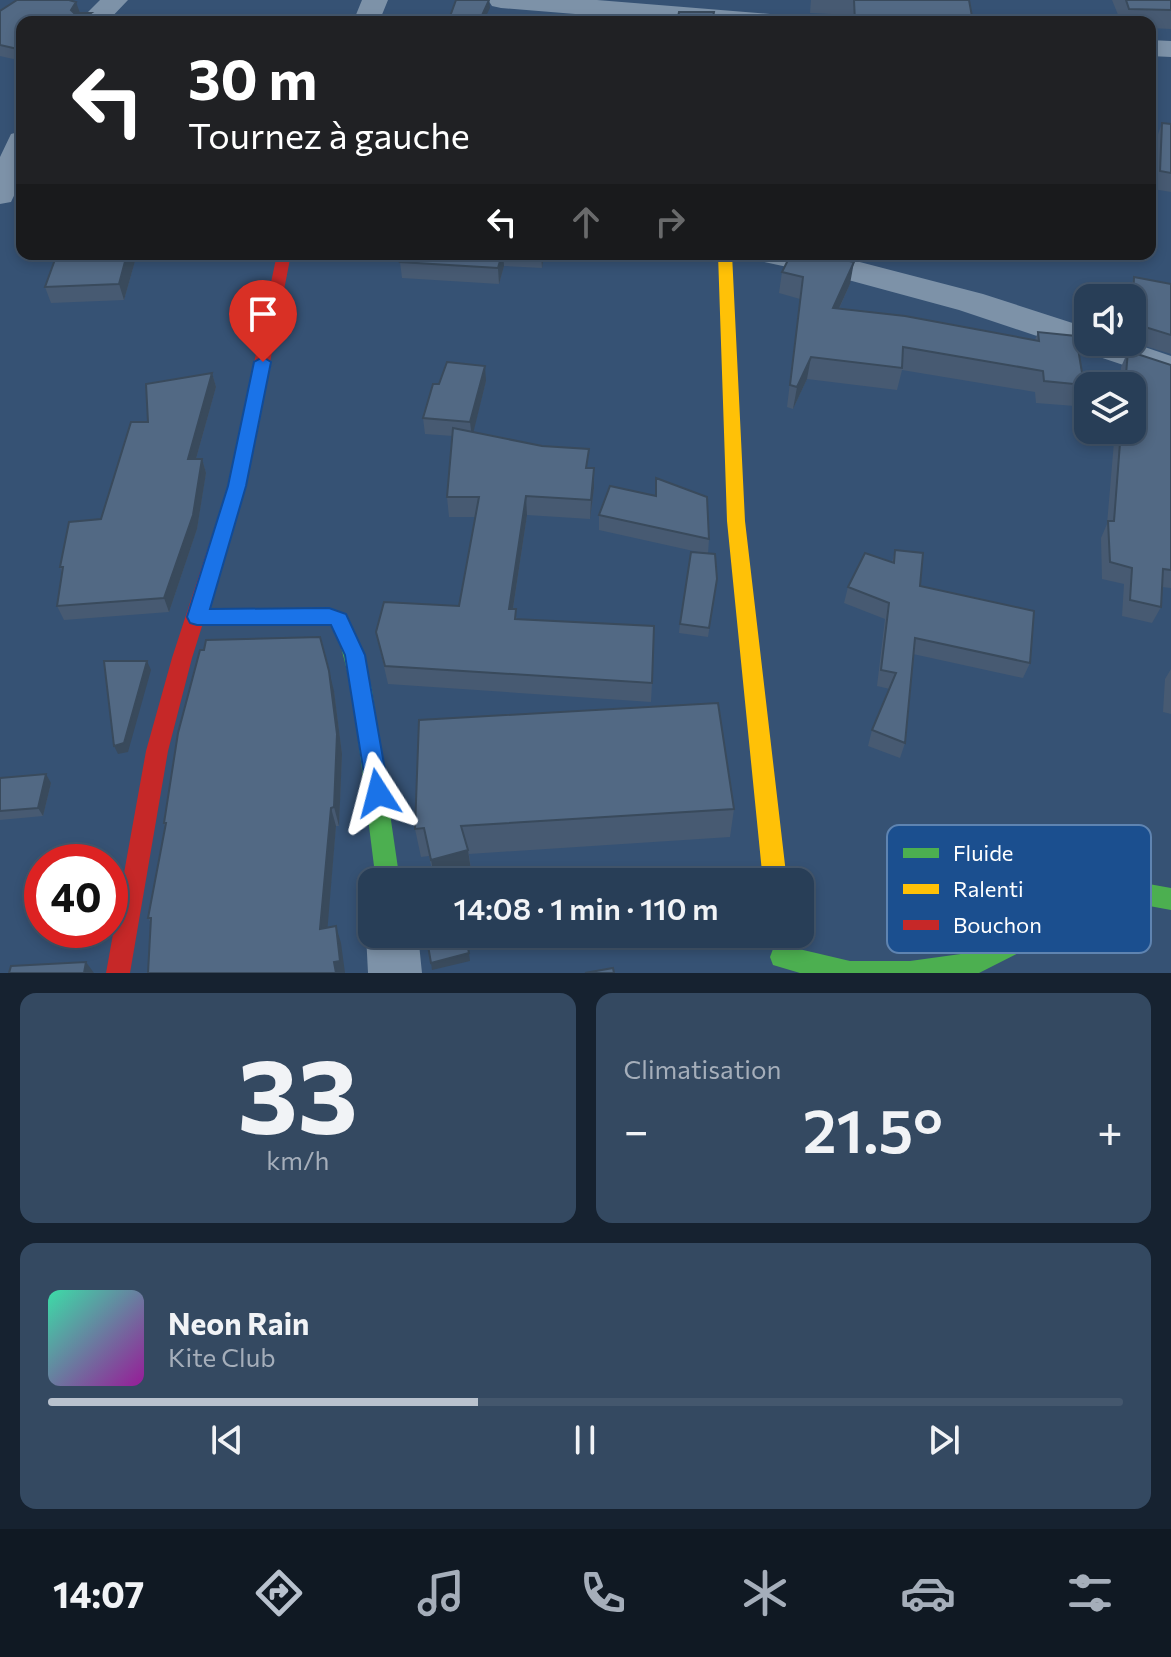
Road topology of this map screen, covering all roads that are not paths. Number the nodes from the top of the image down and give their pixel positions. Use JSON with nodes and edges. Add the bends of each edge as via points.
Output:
{"nodes":[{"id":1,"x":115,"y":0,"type":"edge"},
{"id":2,"x":501,"y":0,"type":"edge"},
{"id":3,"x":98,"y":16,"type":"edge"},
{"id":4,"x":671,"y":16,"type":"edge"},
{"id":5,"x":16,"y":155,"type":"edge"},
{"id":6,"x":0,"y":195,"type":"edge"},
{"id":7,"x":283,"y":260,"type":"edge"},
{"id":8,"x":725,"y":260,"type":"edge"},
{"id":9,"x":804,"y":260,"type":"edge"},
{"id":10,"x":1074,"y":336,"type":"edge"},
{"id":11,"x":1134,"y":356,"type":"edge"},
{"id":12,"x":1171,"y":369,"type":"edge"},
{"id":13,"x":197,"y":617,"type":"junction"},
{"id":14,"x":387,"y":868,"type":"edge"},
{"id":15,"x":773,"y":868,"type":"edge"},
{"id":16,"x":1151,"y":895,"type":"edge"},
{"id":17,"x":1171,"y":899,"type":"edge"},
{"id":18,"x":393,"y":948,"type":"edge"},
{"id":19,"x":994,"y":953,"type":"edge"},
{"id":20,"x":781,"y":955,"type":"edge"},
{"id":21,"x":118,"y":973,"type":"edge"},
{"id":22,"x":395,"y":973,"type":"edge"},
{"id":23,"x":850,"y":973,"type":"edge"},
{"id":24,"x":850,"y":973,"type":"edge"},
{"id":25,"x":910,"y":973,"type":"edge"},
{"id":26,"x":910,"y":973,"type":"edge"}],
"edges":[{"from":1,"to":3,"type":"street"},
{"from":2,"to":4,"type":"street"},
{"from":5,"to":6,"type":"street"},
{"from":7,"to":13,"type":"street","via":[[237,486]]},
{"from":8,"to":15,"type":"street","via":[[736,521]]},
{"from":9,"to":10,"type":"street","via":[[918,286]]},
{"from":11,"to":12,"type":"street"},
{"from":13,"to":14,"type":"street","via":[[339,620],[355,655],[362,690]]},
{"from":13,"to":21,"type":"street","via":[[157,751]]},
{"from":16,"to":17,"type":"street"},
{"from":18,"to":22,"type":"street"},
{"from":19,"to":26,"type":"street","via":[[970,965]]},
{"from":20,"to":23,"type":"street"},
{"from":24,"to":25,"type":"street"}]}
